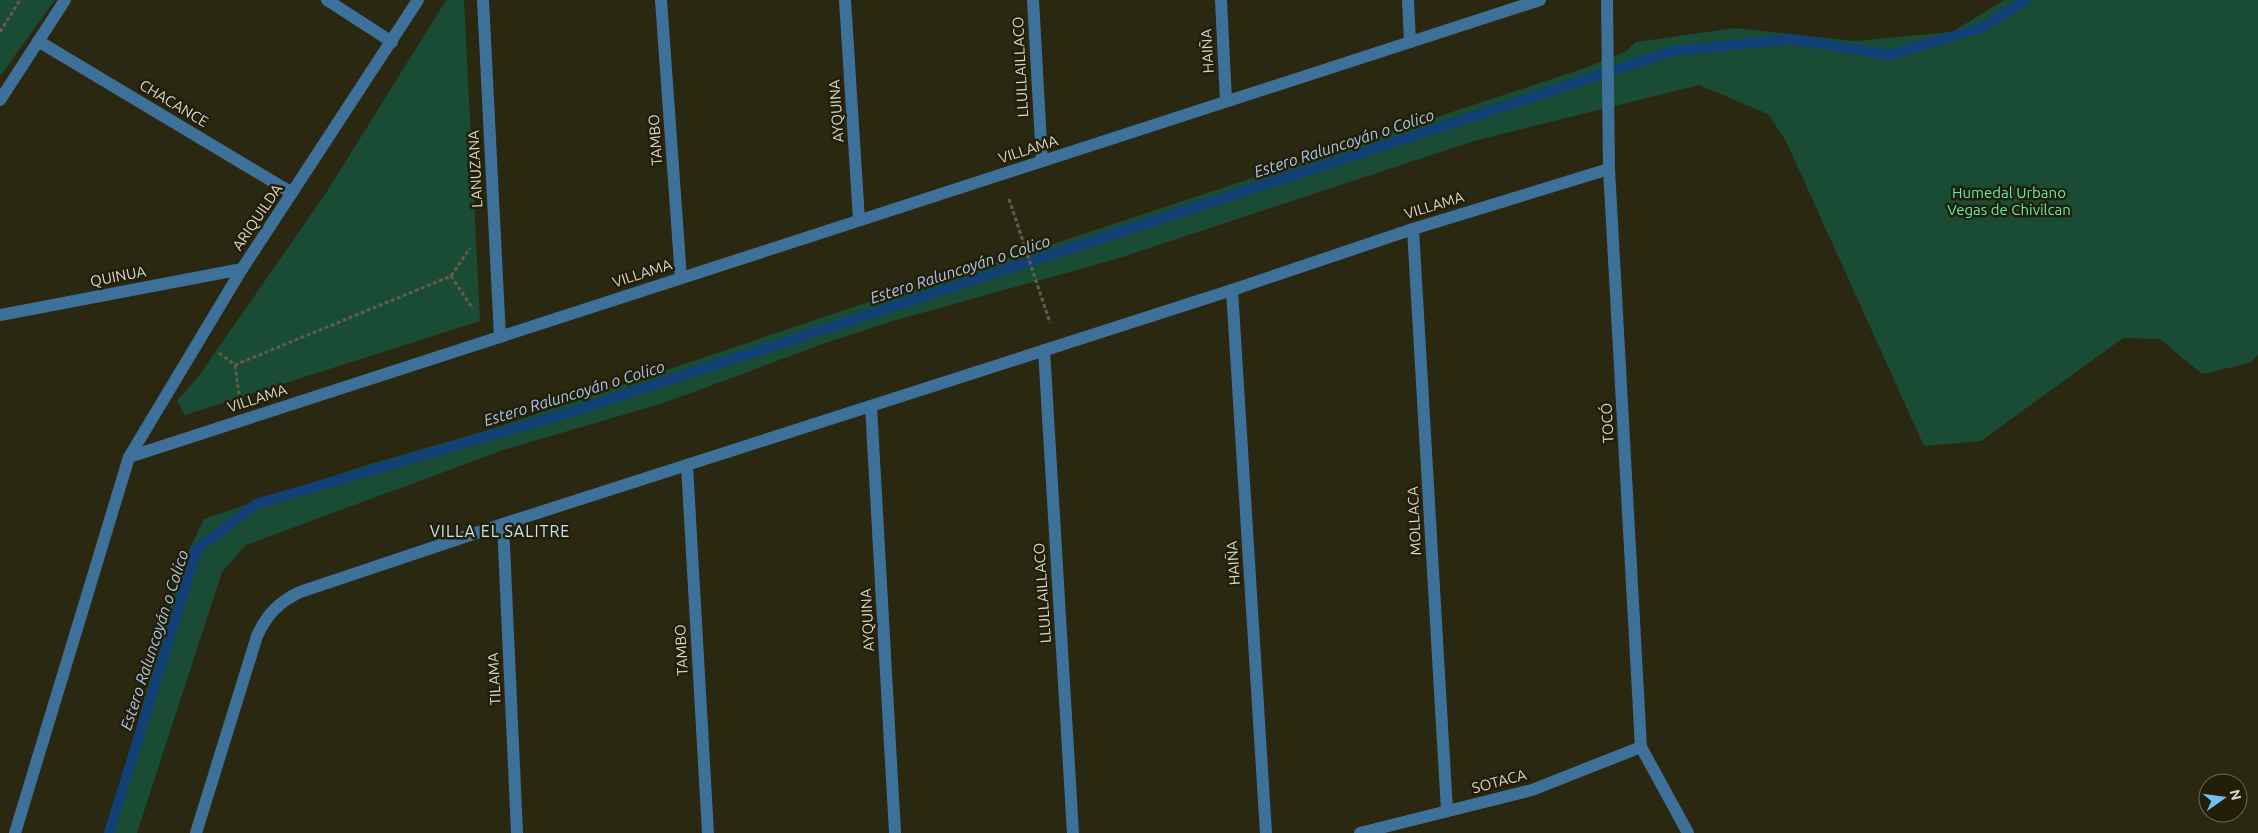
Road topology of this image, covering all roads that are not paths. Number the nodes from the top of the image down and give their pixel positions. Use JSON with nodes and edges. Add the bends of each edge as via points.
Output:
{"nodes":[{"id":1,"x":65,"y":0,"type":"edge"},
{"id":2,"x":327,"y":0,"type":"edge"},
{"id":3,"x":418,"y":0,"type":"edge"},
{"id":4,"x":483,"y":0,"type":"edge"},
{"id":5,"x":661,"y":0,"type":"edge"},
{"id":6,"x":845,"y":0,"type":"edge"},
{"id":7,"x":1033,"y":0,"type":"edge"},
{"id":8,"x":1221,"y":0,"type":"edge"},
{"id":9,"x":1408,"y":0,"type":"edge"},
{"id":10,"x":1540,"y":0,"type":"edge"},
{"id":11,"x":1607,"y":0,"type":"edge"},
{"id":12,"x":38,"y":41,"type":"junction"},
{"id":13,"x":392,"y":42,"type":"junction"},
{"id":14,"x":1410,"y":42,"type":"junction"},
{"id":15,"x":0,"y":100,"type":"edge"},
{"id":16,"x":1226,"y":101,"type":"junction"},
{"id":17,"x":1042,"y":161,"type":"junction"},
{"id":18,"x":1609,"y":169,"type":"junction"},
{"id":19,"x":292,"y":194,"type":"junction"},
{"id":20,"x":859,"y":220,"type":"junction"},
{"id":21,"x":1413,"y":229,"type":"junction"},
{"id":22,"x":242,"y":269,"type":"junction"},
{"id":23,"x":681,"y":278,"type":"junction"},
{"id":24,"x":1232,"y":290,"type":"junction"},
{"id":25,"x":0,"y":315,"type":"edge"},
{"id":26,"x":500,"y":337,"type":"junction"},
{"id":27,"x":1044,"y":350,"type":"junction"},
{"id":28,"x":871,"y":406,"type":"junction"},
{"id":29,"x":129,"y":457,"type":"junction"},
{"id":30,"x":687,"y":465,"type":"junction"},
{"id":31,"x":503,"y":524,"type":"junction"},
{"id":32,"x":1641,"y":747,"type":"junction"},
{"id":33,"x":1447,"y":811,"type":"junction"},
{"id":34,"x":15,"y":833,"type":"edge"},
{"id":35,"x":196,"y":833,"type":"edge"},
{"id":36,"x":517,"y":833,"type":"edge"},
{"id":37,"x":708,"y":833,"type":"edge"},
{"id":38,"x":896,"y":833,"type":"edge"},
{"id":39,"x":1074,"y":833,"type":"edge"},
{"id":40,"x":1266,"y":833,"type":"edge"},
{"id":41,"x":1360,"y":833,"type":"edge"},
{"id":42,"x":1688,"y":833,"type":"edge"}],
"edges":[{"from":1,"to":12,"type":"street"},
{"from":2,"to":13,"type":"street"},
{"from":3,"to":13,"type":"street","name":"ARIQUILDA"},
{"from":4,"to":26,"type":"street","name":"LANUZANA"},
{"from":5,"to":23,"type":"street","name":"TAMBO"},
{"from":6,"to":20,"type":"street","name":"AYQUINA"},
{"from":7,"to":17,"type":"street","name":"LLULLAILLACO"},
{"from":8,"to":16,"type":"street","name":"HAIÑA"},
{"from":9,"to":14,"type":"street"},
{"from":10,"to":14,"type":"street","name":"VILLAMA"},
{"from":11,"to":18,"type":"street","name":"TOCÓ"},
{"from":12,"to":15,"type":"street"},
{"from":12,"to":19,"type":"street","name":"CHACANCE"},
{"from":13,"to":19,"type":"street","name":"ARIQUILDA"},
{"from":14,"to":16,"type":"street","name":"VILLAMA"},
{"from":16,"to":17,"type":"street","name":"VILLAMA"},
{"from":17,"to":20,"type":"street","name":"VILLAMA"},
{"from":18,"to":21,"type":"street","name":"VILLAMA"},
{"from":18,"to":32,"type":"street","name":"TOCÓ"},
{"from":19,"to":22,"type":"street","name":"ARIQUILDA"},
{"from":20,"to":23,"type":"street","name":"VILLAMA"},
{"from":21,"to":24,"type":"street","name":"VILLAMA"},
{"from":21,"to":33,"type":"street","name":"MOLLACA"},
{"from":22,"to":25,"type":"street","name":"QUINUA"},
{"from":22,"to":29,"type":"street","name":"ARIQUILDA"},
{"from":23,"to":26,"type":"street","name":"VILLAMA"},
{"from":24,"to":27,"type":"street","name":"VILLAMA"},
{"from":24,"to":40,"type":"street","name":"HAIÑA"},
{"from":26,"to":29,"type":"street","name":"VILLAMA"},
{"from":27,"to":28,"type":"street","name":"VILLAMA"},
{"from":27,"to":39,"type":"street","name":"LLULLAILLACO"},
{"from":28,"to":30,"type":"street","name":"VILLAMA"},
{"from":28,"to":38,"type":"street","name":"AYQUINA"},
{"from":29,"to":34,"type":"street"},
{"from":30,"to":31,"type":"street","name":"VILLAMA"},
{"from":30,"to":37,"type":"street","name":"TAMBO"},
{"from":31,"to":35,"type":"street","name":"VILLAMA","via":[[300,592],[270,612],[257,636]]},
{"from":31,"to":36,"type":"street","name":"TILAMA"},
{"from":32,"to":33,"type":"street","name":"SOTACA","via":[[1532,790]]},
{"from":32,"to":42,"type":"street","name":"TOCÓ"},
{"from":33,"to":41,"type":"street","name":"SOTACA"}]}
